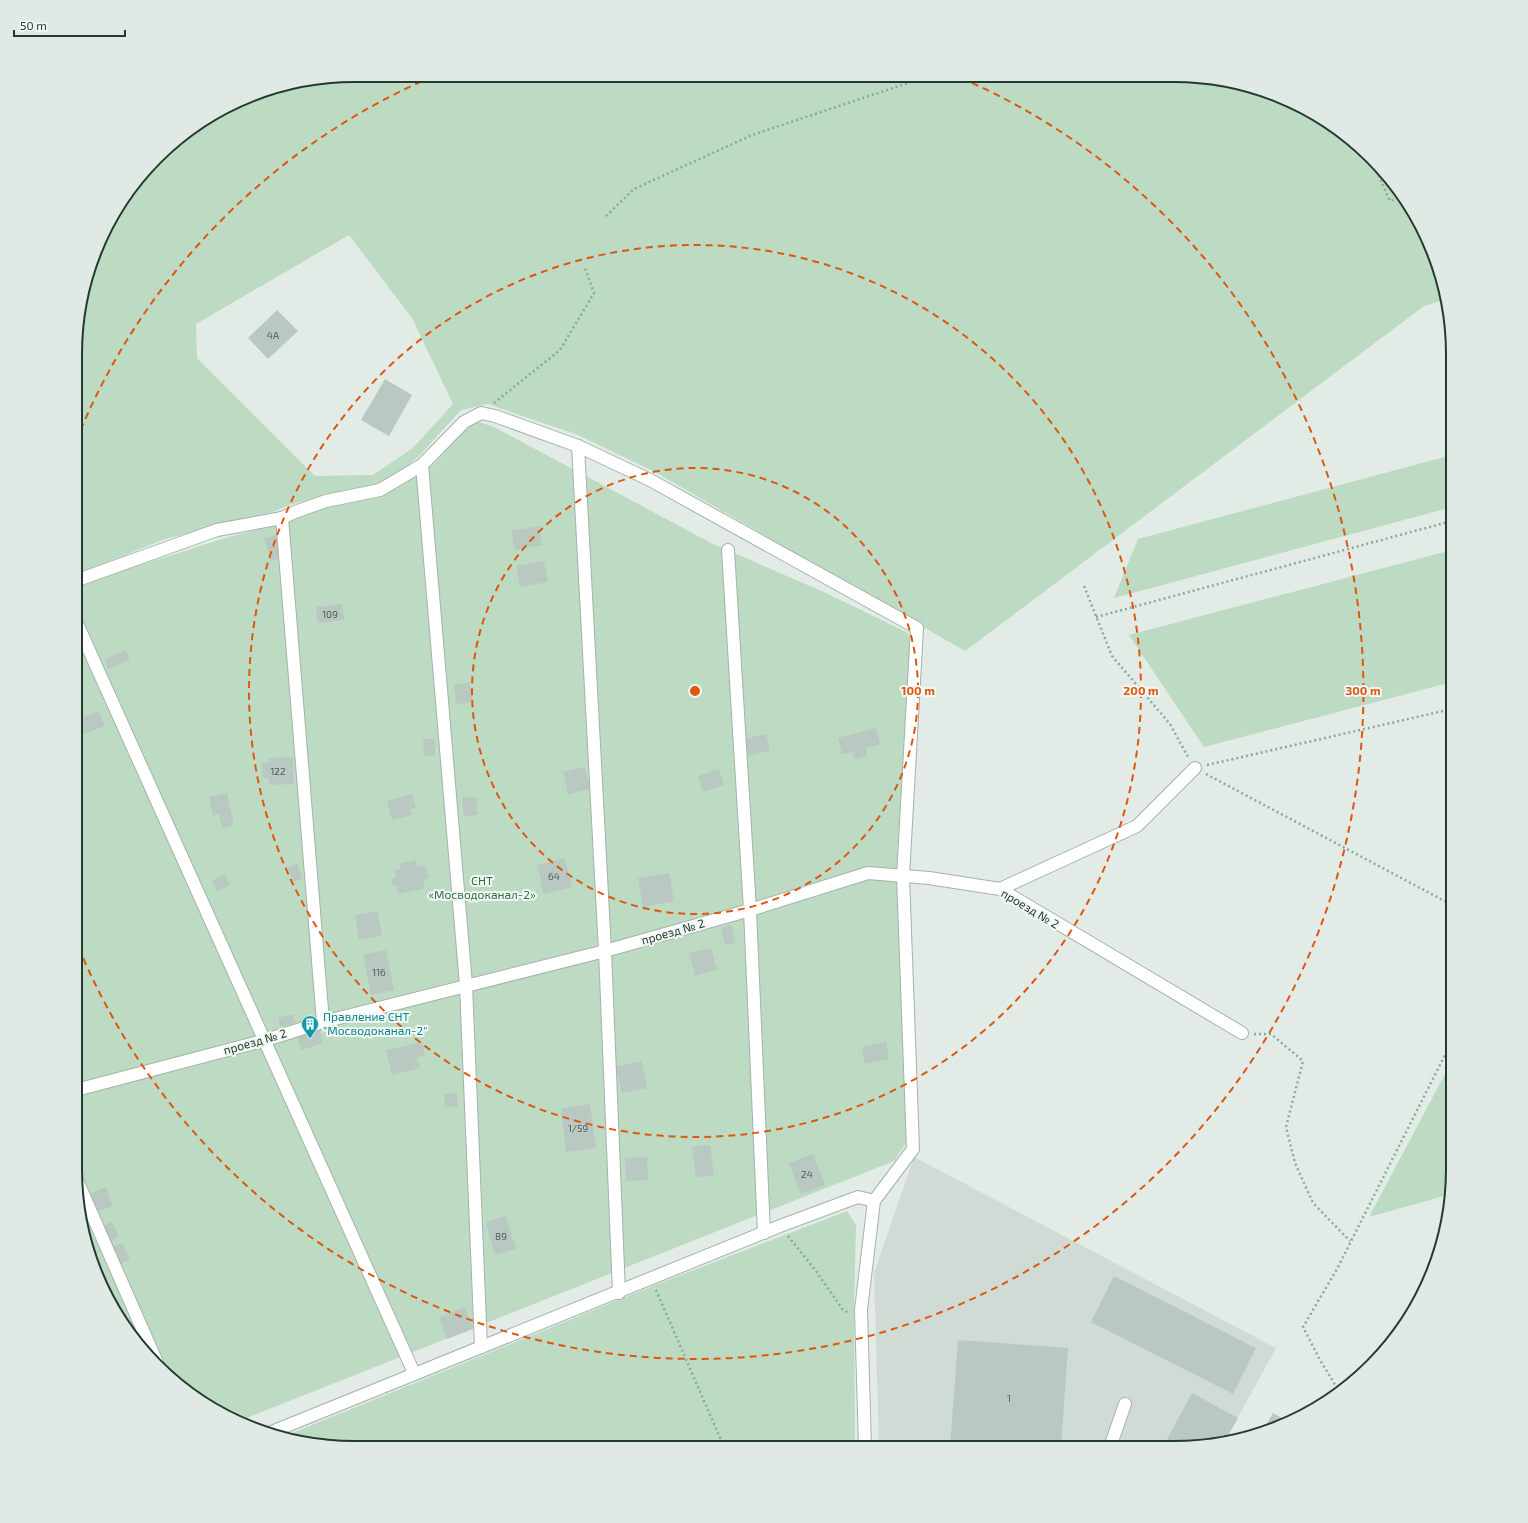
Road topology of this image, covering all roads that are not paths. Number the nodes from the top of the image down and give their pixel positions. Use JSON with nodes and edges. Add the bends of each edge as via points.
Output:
{"nodes":[{"id":1,"x":578,"y":446,"type":"junction"},
{"id":2,"x":422,"y":465,"type":"junction"},
{"id":3,"x":282,"y":518,"type":"junction"},
{"id":4,"x":728,"y":550,"type":"dead end"},
{"id":5,"x":82,"y":578,"type":"edge"},
{"id":6,"x":82,"y":634,"type":"edge"},
{"id":7,"x":1195,"y":768,"type":"road end"},
{"id":8,"x":903,"y":876,"type":"junction"},
{"id":9,"x":1000,"y":889,"type":"junction"},
{"id":10,"x":750,"y":910,"type":"junction"},
{"id":11,"x":605,"y":952,"type":"junction"},
{"id":12,"x":466,"y":985,"type":"junction"},
{"id":13,"x":323,"y":1022,"type":"junction"},
{"id":14,"x":1242,"y":1033,"type":"road end"},
{"id":15,"x":266,"y":1040,"type":"junction"},
{"id":16,"x":82,"y":1088,"type":"edge"},
{"id":17,"x":83,"y":1195,"type":"edge"},
{"id":18,"x":874,"y":1201,"type":"junction"},
{"id":19,"x":764,"y":1233,"type":"junction"},
{"id":20,"x":620,"y":1293,"type":"junction"},
{"id":21,"x":481,"y":1347,"type":"junction"},
{"id":22,"x":152,"y":1351,"type":"edge"},
{"id":23,"x":414,"y":1373,"type":"junction"},
{"id":24,"x":1125,"y":1404,"type":"dead end"},
{"id":25,"x":276,"y":1430,"type":"edge"},
{"id":26,"x":865,"y":1441,"type":"edge"},
{"id":27,"x":1112,"y":1441,"type":"edge"}],
"edges":[{"from":1,"to":2,"type":"street","via":[[481,413],[464,422]]},
{"from":1,"to":8,"type":"street","via":[[650,480],[917,628]]},
{"from":1,"to":11,"type":"street"},
{"from":2,"to":3,"type":"street","via":[[380,490],[326,501]]},
{"from":2,"to":12,"type":"street"},
{"from":3,"to":5,"type":"street","via":[[217,530]]},
{"from":3,"to":13,"type":"street"},
{"from":4,"to":10,"type":"street"},
{"from":6,"to":15,"type":"street"},
{"from":7,"to":9,"type":"street","via":[[1137,826]]},
{"from":8,"to":9,"type":"street","name":"проезд № 2"},
{"from":8,"to":10,"type":"street","name":"проезд № 2","via":[[868,873]]},
{"from":8,"to":18,"type":"street","via":[[913,1149]]},
{"from":9,"to":14,"type":"street","name":"проезд № 2"},
{"from":10,"to":11,"type":"street","name":"проезд № 2"},
{"from":10,"to":19,"type":"street"},
{"from":11,"to":12,"type":"street","name":"проезд № 2"},
{"from":11,"to":20,"type":"street"},
{"from":12,"to":13,"type":"street","name":"проезд № 2"},
{"from":12,"to":21,"type":"street"},
{"from":13,"to":15,"type":"street","name":"проезд № 2"},
{"from":15,"to":16,"type":"street","name":"проезд № 2"},
{"from":15,"to":23,"type":"street"},
{"from":17,"to":22,"type":"street"},
{"from":18,"to":19,"type":"street","via":[[858,1197]]},
{"from":18,"to":26,"type":"street","via":[[861,1317]]},
{"from":19,"to":20,"type":"street"},
{"from":20,"to":21,"type":"street"},
{"from":21,"to":23,"type":"street"},
{"from":23,"to":25,"type":"street"},
{"from":24,"to":27,"type":"street"}]}
